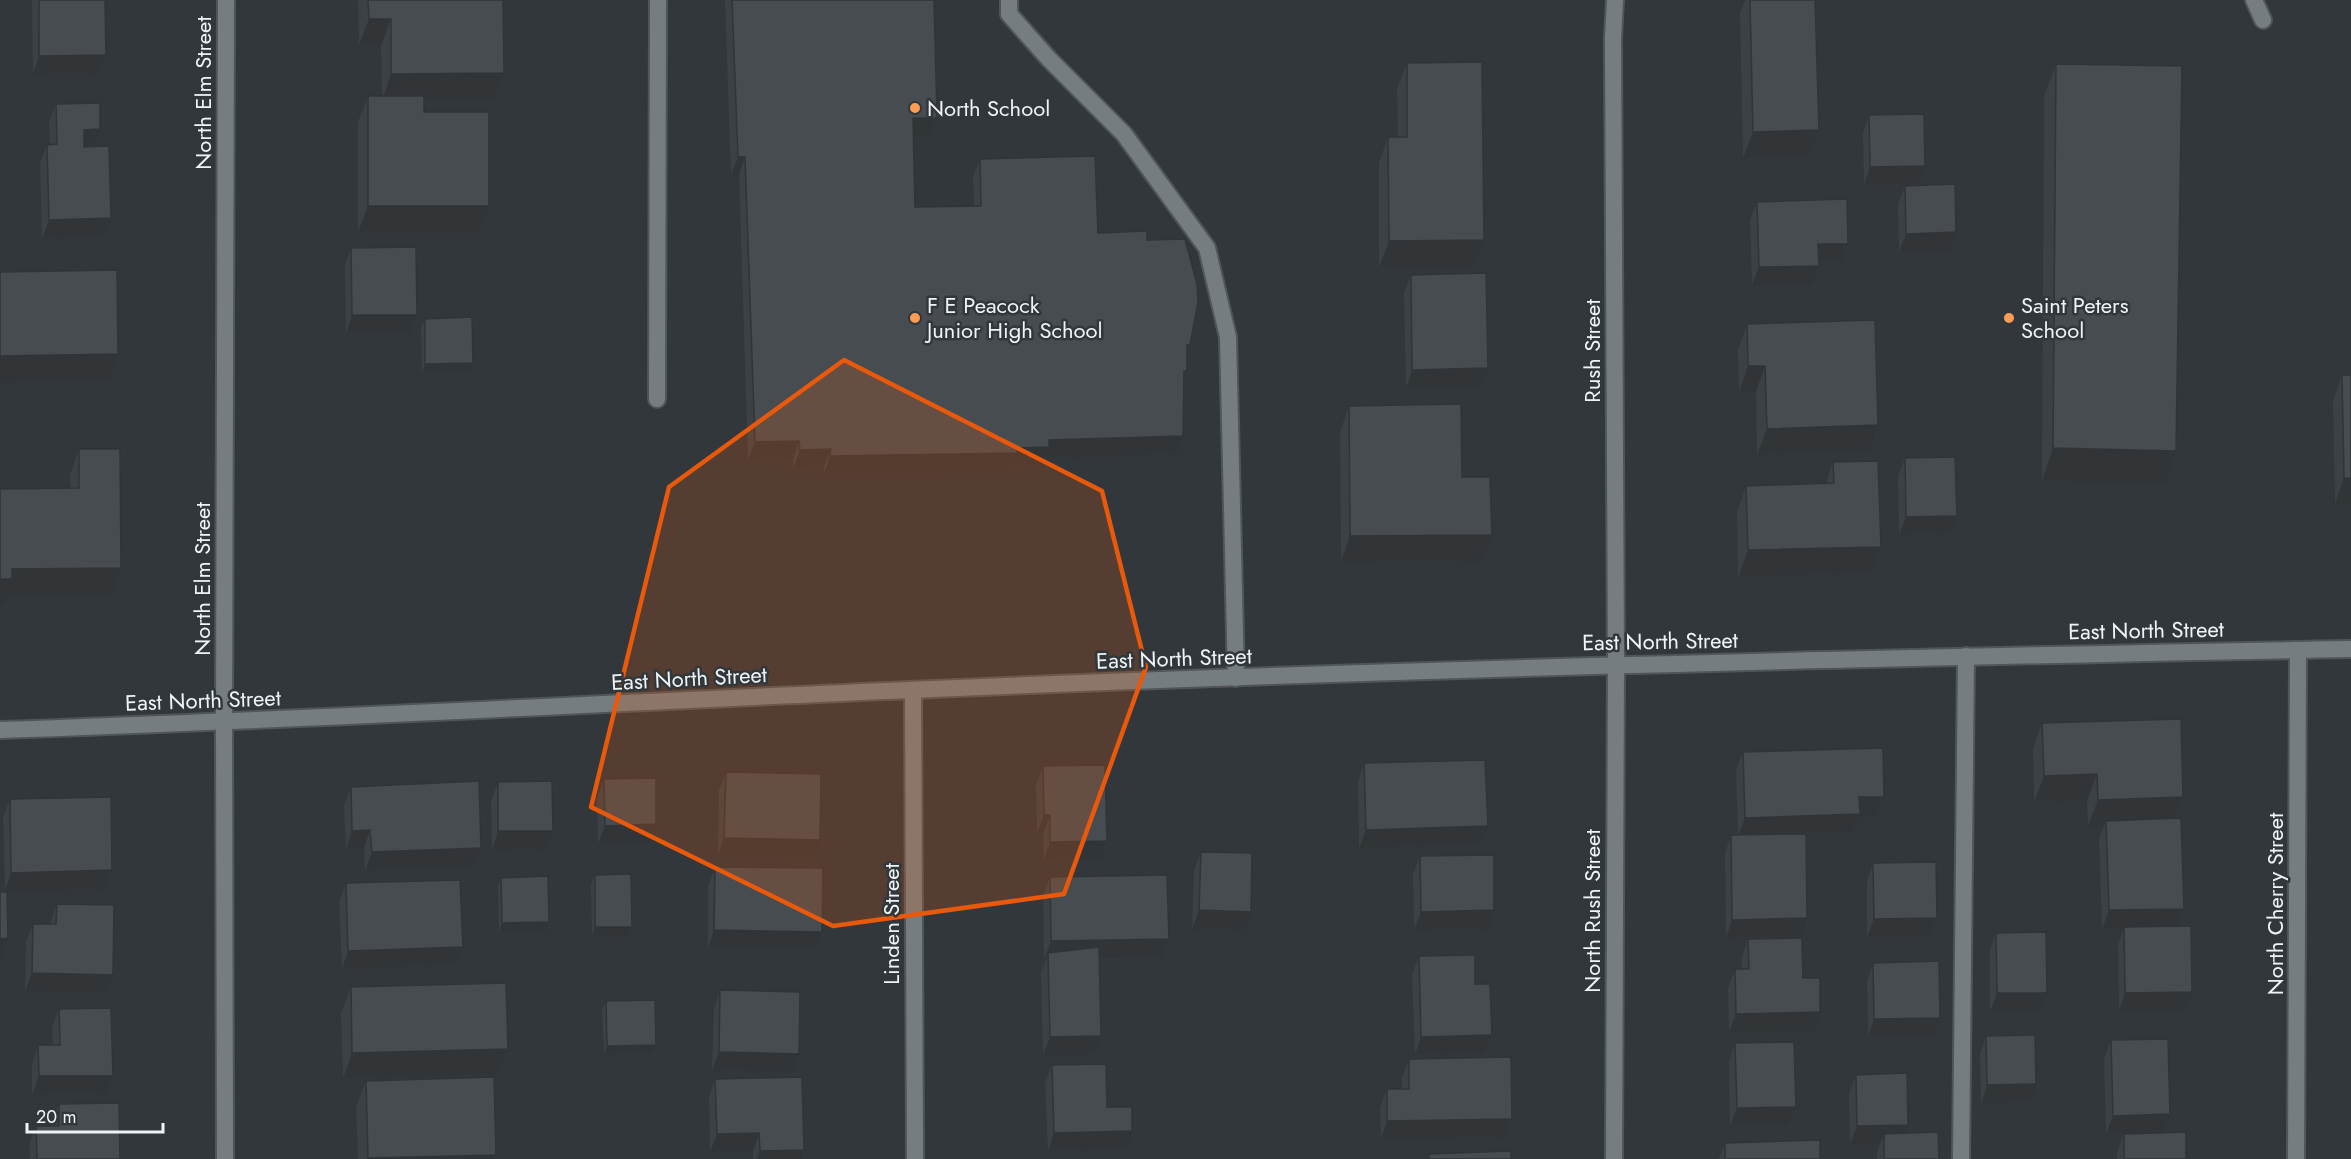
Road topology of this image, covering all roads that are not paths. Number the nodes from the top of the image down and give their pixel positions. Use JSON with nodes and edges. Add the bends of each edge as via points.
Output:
{"nodes":[{"id":1,"x":226,"y":0,"type":"edge"},
{"id":2,"x":658,"y":0,"type":"edge"},
{"id":3,"x":1009,"y":0,"type":"edge"},
{"id":4,"x":1615,"y":0,"type":"edge"},
{"id":5,"x":2254,"y":0,"type":"edge"},
{"id":6,"x":2263,"y":20,"type":"dead end"},
{"id":7,"x":657,"y":399,"type":"dead end"},
{"id":8,"x":2351,"y":649,"type":"edge"},
{"id":9,"x":2298,"y":650,"type":"junction"},
{"id":10,"x":1966,"y":656,"type":"junction"},
{"id":11,"x":1616,"y":664,"type":"junction"},
{"id":12,"x":1236,"y":678,"type":"junction"},
{"id":13,"x":912,"y":690,"type":"junction"},
{"id":14,"x":224,"y":723,"type":"junction"},
{"id":15,"x":0,"y":730,"type":"edge"},
{"id":16,"x":225,"y":1159,"type":"edge"},
{"id":17,"x":915,"y":1159,"type":"edge"},
{"id":18,"x":1614,"y":1159,"type":"edge"},
{"id":19,"x":1961,"y":1159,"type":"edge"},
{"id":20,"x":2296,"y":1159,"type":"edge"}],
"edges":[{"from":1,"to":14,"type":"street","name":"North Elm Street"},
{"from":2,"to":7,"type":"street"},
{"from":3,"to":12,"type":"street","via":[[1009,14],[1124,134],[1207,248],[1228,337]]},
{"from":4,"to":11,"type":"street","name":"Rush Street"},
{"from":5,"to":6,"type":"street"},
{"from":8,"to":9,"type":"street","name":"East North Street"},
{"from":9,"to":10,"type":"street","name":"East North Street"},
{"from":9,"to":20,"type":"street","name":"North Cherry Street"},
{"from":10,"to":11,"type":"street","name":"East North Street"},
{"from":10,"to":19,"type":"street"},
{"from":11,"to":12,"type":"street","name":"East North Street"},
{"from":11,"to":18,"type":"street","name":"North Rush Street"},
{"from":12,"to":13,"type":"street","name":"East North Street"},
{"from":13,"to":14,"type":"street","name":"East North Street"},
{"from":13,"to":17,"type":"street","name":"Linden Street"},
{"from":14,"to":15,"type":"street","name":"East North Street"},
{"from":14,"to":16,"type":"street","name":"North Elm Street"}]}
